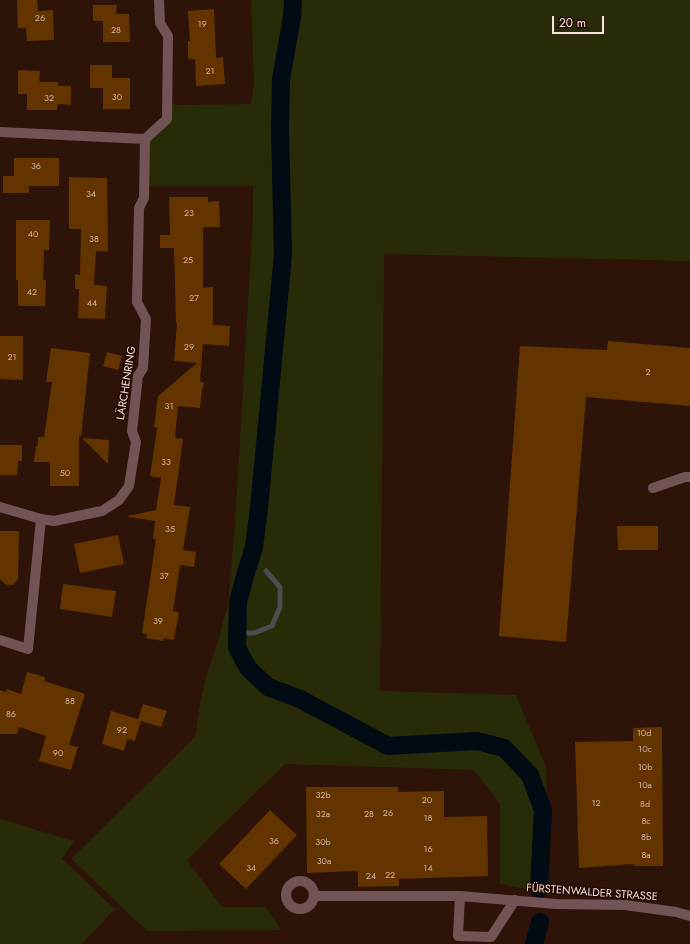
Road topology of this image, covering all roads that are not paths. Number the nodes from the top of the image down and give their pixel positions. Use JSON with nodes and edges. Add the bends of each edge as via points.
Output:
{"nodes":[{"id":1,"x":159,"y":0,"type":"edge"},
{"id":2,"x":0,"y":132,"type":"edge"},
{"id":3,"x":145,"y":139,"type":"junction"},
{"id":4,"x":690,"y":477,"type":"edge"},
{"id":5,"x":653,"y":488,"type":"dead end"},
{"id":6,"x":0,"y":507,"type":"edge"},
{"id":7,"x":41,"y":519,"type":"junction"},
{"id":8,"x":0,"y":640,"type":"edge"},
{"id":9,"x":314,"y":896,"type":"dead end"},
{"id":10,"x":460,"y":896,"type":"junction"},
{"id":11,"x":515,"y":900,"type":"junction"},
{"id":12,"x":690,"y":916,"type":"edge"}],
"edges":[{"from":1,"to":3,"type":"street","via":[[160,23],[168,36],[166,119]]},
{"from":2,"to":3,"type":"street"},
{"from":3,"to":7,"type":"street","name":"LÄRCHENRING","via":[[144,198],[139,208],[137,302],[146,319],[143,368],[138,376],[133,416],[132,431],[136,442],[129,486],[119,500],[102,511],[54,521]]},
{"from":4,"to":5,"type":"street"},
{"from":6,"to":7,"type":"street","name":"LÄRCHENRING"},
{"from":7,"to":8,"type":"street","via":[[28,649]]},
{"from":9,"to":10,"type":"street","name":"FÜRSTENWALDER STRASSE"},
{"from":10,"to":11,"type":"street","name":"FÜRSTENWALDER STRASSE"},
{"from":10,"to":11,"type":"street","name":"FÜRSTENWALDER STRASSE","via":[[458,936],[490,937]]},
{"from":11,"to":12,"type":"street","name":"FÜRSTENWALDER STRASSE","via":[[556,904],[625,905]]}]}
